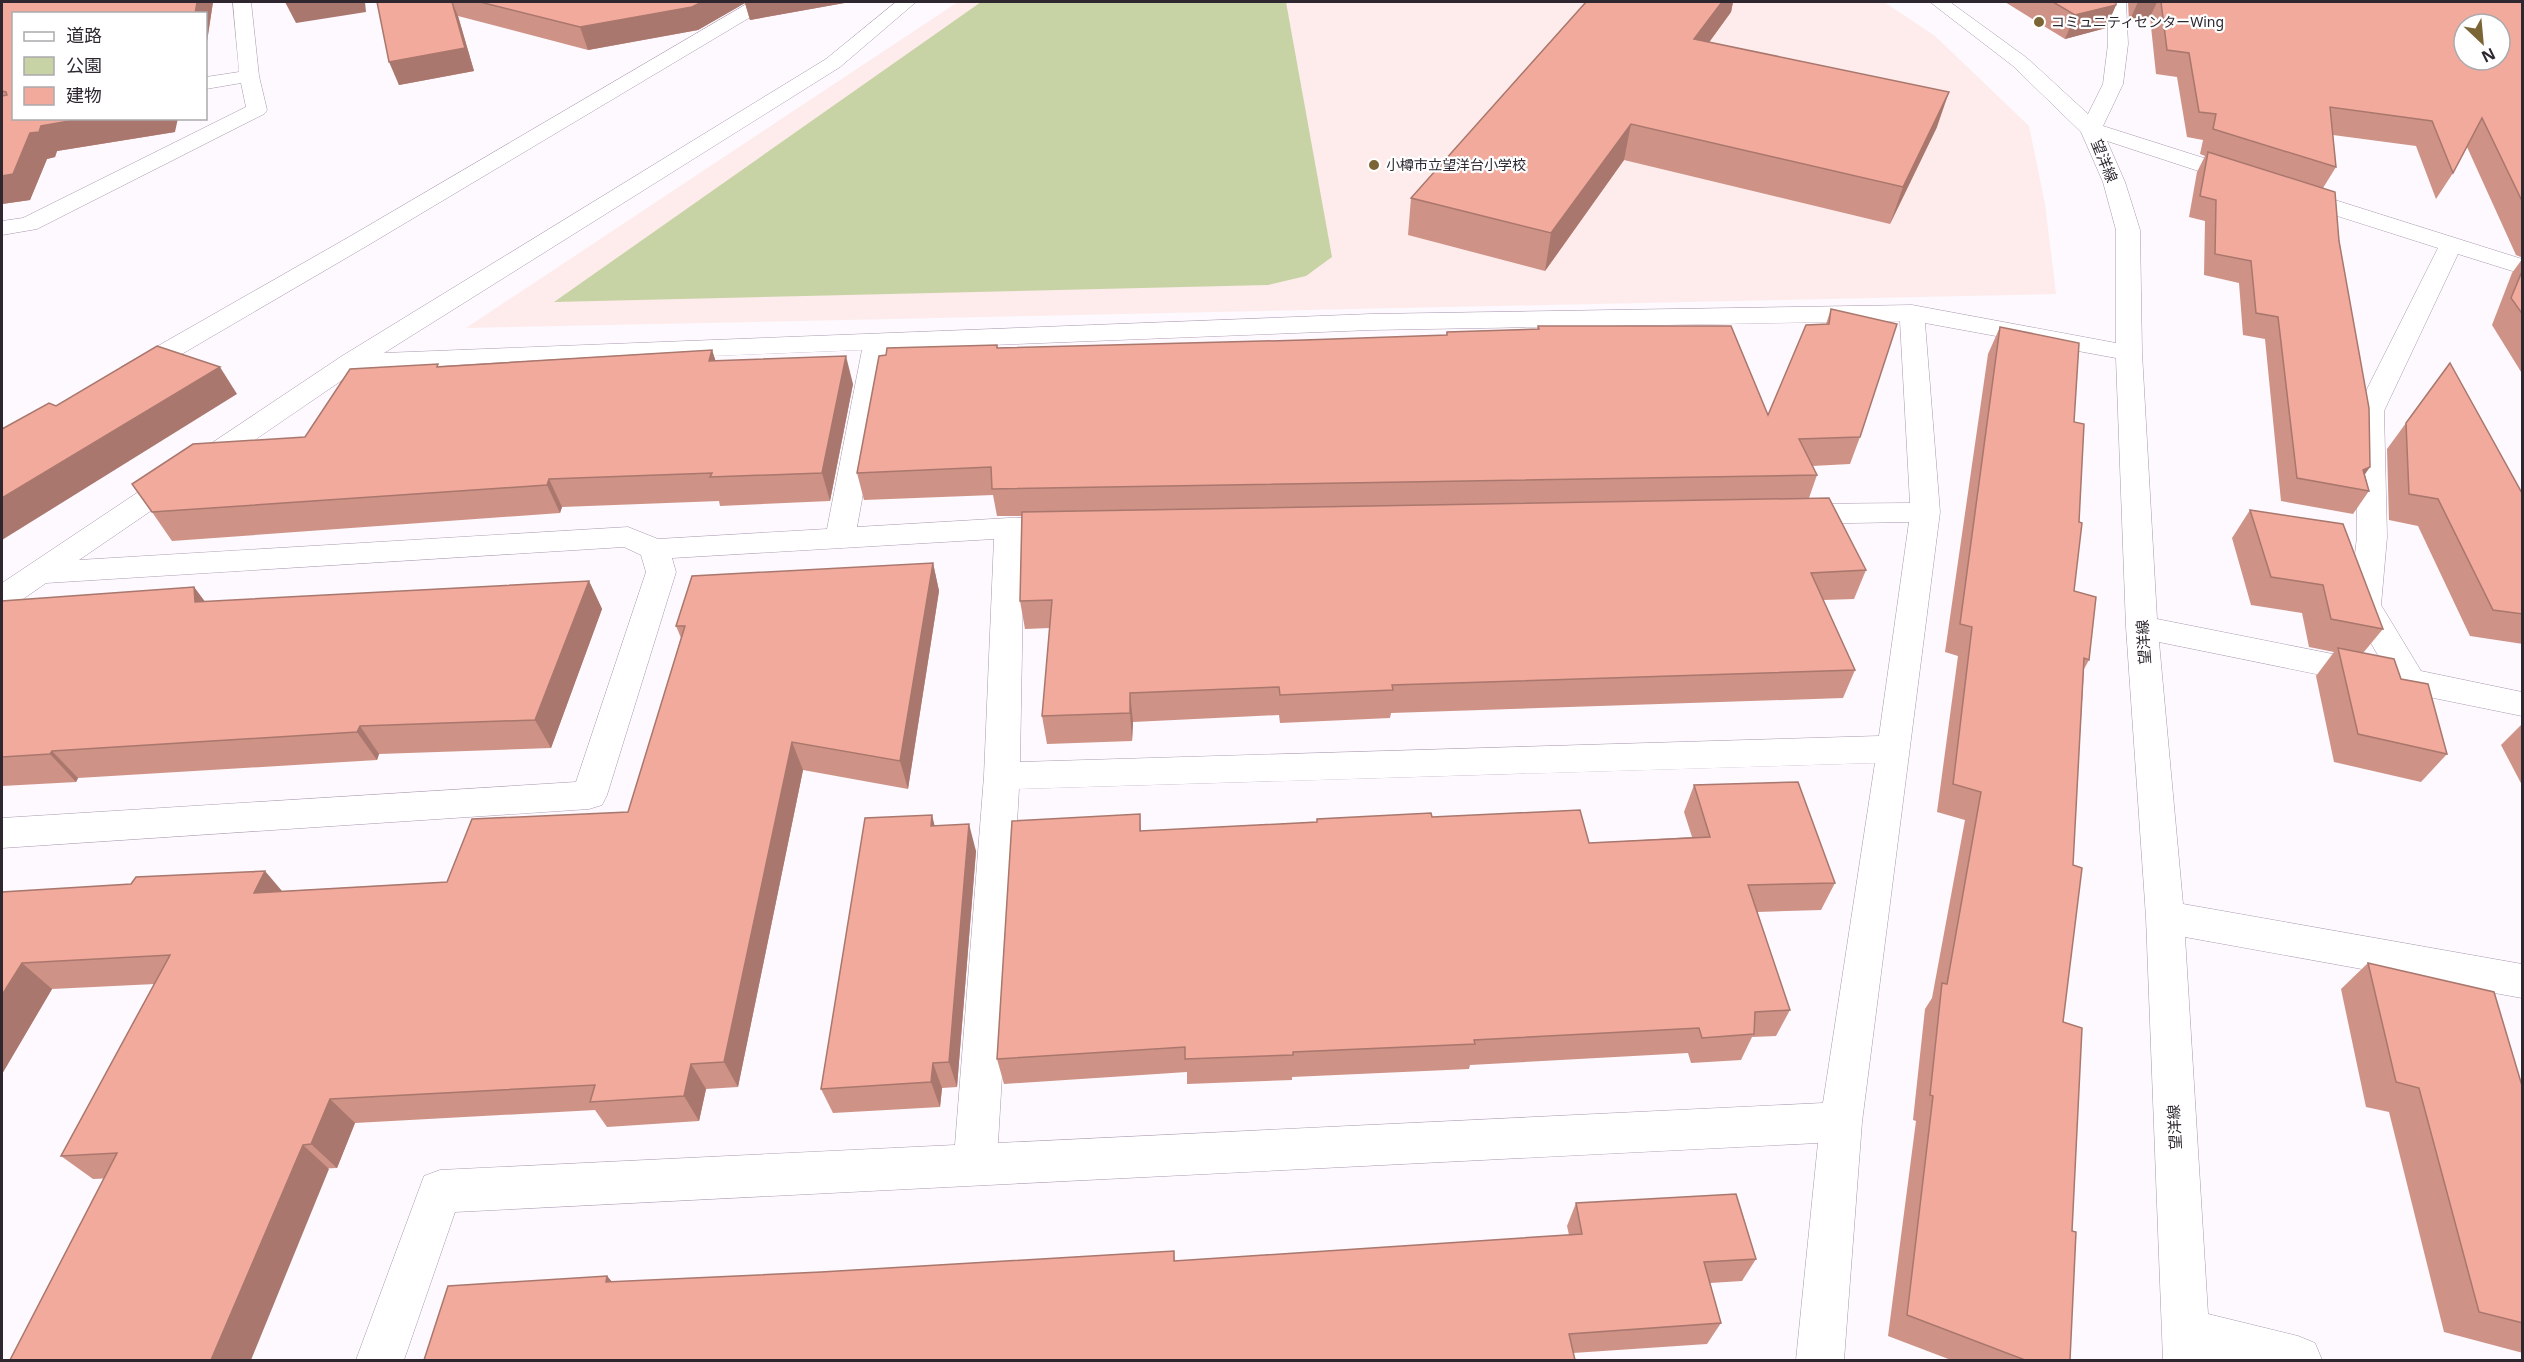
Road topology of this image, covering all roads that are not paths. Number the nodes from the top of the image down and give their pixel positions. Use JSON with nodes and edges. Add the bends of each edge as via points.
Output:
{"nodes":[{"id":1,"x":242,"y":2,"type":"edge"},
{"id":2,"x":762,"y":2,"type":"edge"},
{"id":3,"x":907,"y":2,"type":"edge"},
{"id":4,"x":1939,"y":2,"type":"edge"},
{"id":5,"x":2117,"y":2,"type":"edge"},
{"id":6,"x":249,"y":76,"type":"junction"},
{"id":7,"x":207,"y":83,"type":"edge"},
{"id":8,"x":2091,"y":129,"type":"junction"},
{"id":9,"x":2,"y":228,"type":"edge"},
{"id":10,"x":2451,"y":246,"type":"junction"},
{"id":11,"x":2523,"y":267,"type":"edge"},
{"id":12,"x":1912,"y":313,"type":"junction"},
{"id":13,"x":877,"y":341,"type":"junction"},
{"id":14,"x":2129,"y":353,"type":"junction"},
{"id":15,"x":351,"y":362,"type":"junction"},
{"id":16,"x":113,"y":382,"type":"edge"},
{"id":17,"x":1925,"y":512,"type":"junction"},
{"id":18,"x":1758,"y":515,"type":"edge"},
{"id":19,"x":1093,"y":526,"type":"edge"},
{"id":20,"x":1010,"y":528,"type":"junction"},
{"id":21,"x":840,"y":538,"type":"junction"},
{"id":22,"x":654,"y":549,"type":"junction"},
{"id":23,"x":39,"y":573,"type":"junction"},
{"id":24,"x":2,"y":598,"type":"edge"},
{"id":25,"x":2142,"y":627,"type":"junction"},
{"id":26,"x":2411,"y":683,"type":"junction"},
{"id":27,"x":2523,"y":704,"type":"edge"},
{"id":28,"x":1894,"y":749,"type":"junction"},
{"id":29,"x":1002,"y":776,"type":"junction"},
{"id":30,"x":2,"y":833,"type":"edge"},
{"id":31,"x":2165,"y":917,"type":"junction"},
{"id":32,"x":2523,"y":981,"type":"edge"},
{"id":33,"x":1841,"y":1122,"type":"junction"},
{"id":34,"x":975,"y":1166,"type":"junction"},
{"id":35,"x":2186,"y":1346,"type":"edge"},
{"id":36,"x":380,"y":1360,"type":"edge"},
{"id":37,"x":1820,"y":1360,"type":"edge"},
{"id":38,"x":2298,"y":1360,"type":"edge"}],
"edges":[{"from":1,"to":6,"type":"street"},
{"from":2,"to":16,"type":"street"},
{"from":3,"to":15,"type":"street","via":[[833,63]]},
{"from":4,"to":8,"type":"street","name":"望洋線","via":[[2020,62]]},
{"from":5,"to":8,"type":"street","via":[[2118,44],[2113,84]]},
{"from":6,"to":7,"type":"street"},
{"from":6,"to":9,"type":"street","via":[[257,110],[29,224]]},
{"from":8,"to":10,"type":"street"},
{"from":8,"to":14,"type":"street","name":"望洋線","via":[[2114,182],[2128,230]]},
{"from":10,"to":11,"type":"street"},
{"from":10,"to":26,"type":"street","via":[[2370,411],[2372,537],[2365,605]]},
{"from":12,"to":13,"type":"street","via":[[1371,322]]},
{"from":12,"to":14,"type":"street"},
{"from":12,"to":17,"type":"street"},
{"from":13,"to":15,"type":"street"},
{"from":13,"to":21,"type":"street"},
{"from":14,"to":25,"type":"street","name":"望洋線"},
{"from":15,"to":23,"type":"street"},
{"from":17,"to":18,"type":"street"},
{"from":17,"to":28,"type":"street"},
{"from":19,"to":20,"type":"street"},
{"from":20,"to":21,"type":"street"},
{"from":20,"to":29,"type":"street"},
{"from":21,"to":22,"type":"street"},
{"from":22,"to":23,"type":"street","via":[[628,537]]},
{"from":22,"to":30,"type":"street","via":[[661,572],[589,795]]},
{"from":23,"to":24,"type":"street"},
{"from":25,"to":26,"type":"street"},
{"from":25,"to":31,"type":"street","name":"望洋線"},
{"from":26,"to":27,"type":"street"},
{"from":28,"to":29,"type":"street"},
{"from":28,"to":33,"type":"street"},
{"from":29,"to":34,"type":"street"},
{"from":31,"to":32,"type":"street"},
{"from":31,"to":35,"type":"street","name":"望洋線"},
{"from":33,"to":34,"type":"street"},
{"from":33,"to":37,"type":"street"},
{"from":34,"to":36,"type":"street","via":[[440,1191]]},
{"from":35,"to":38,"type":"street"}]}
